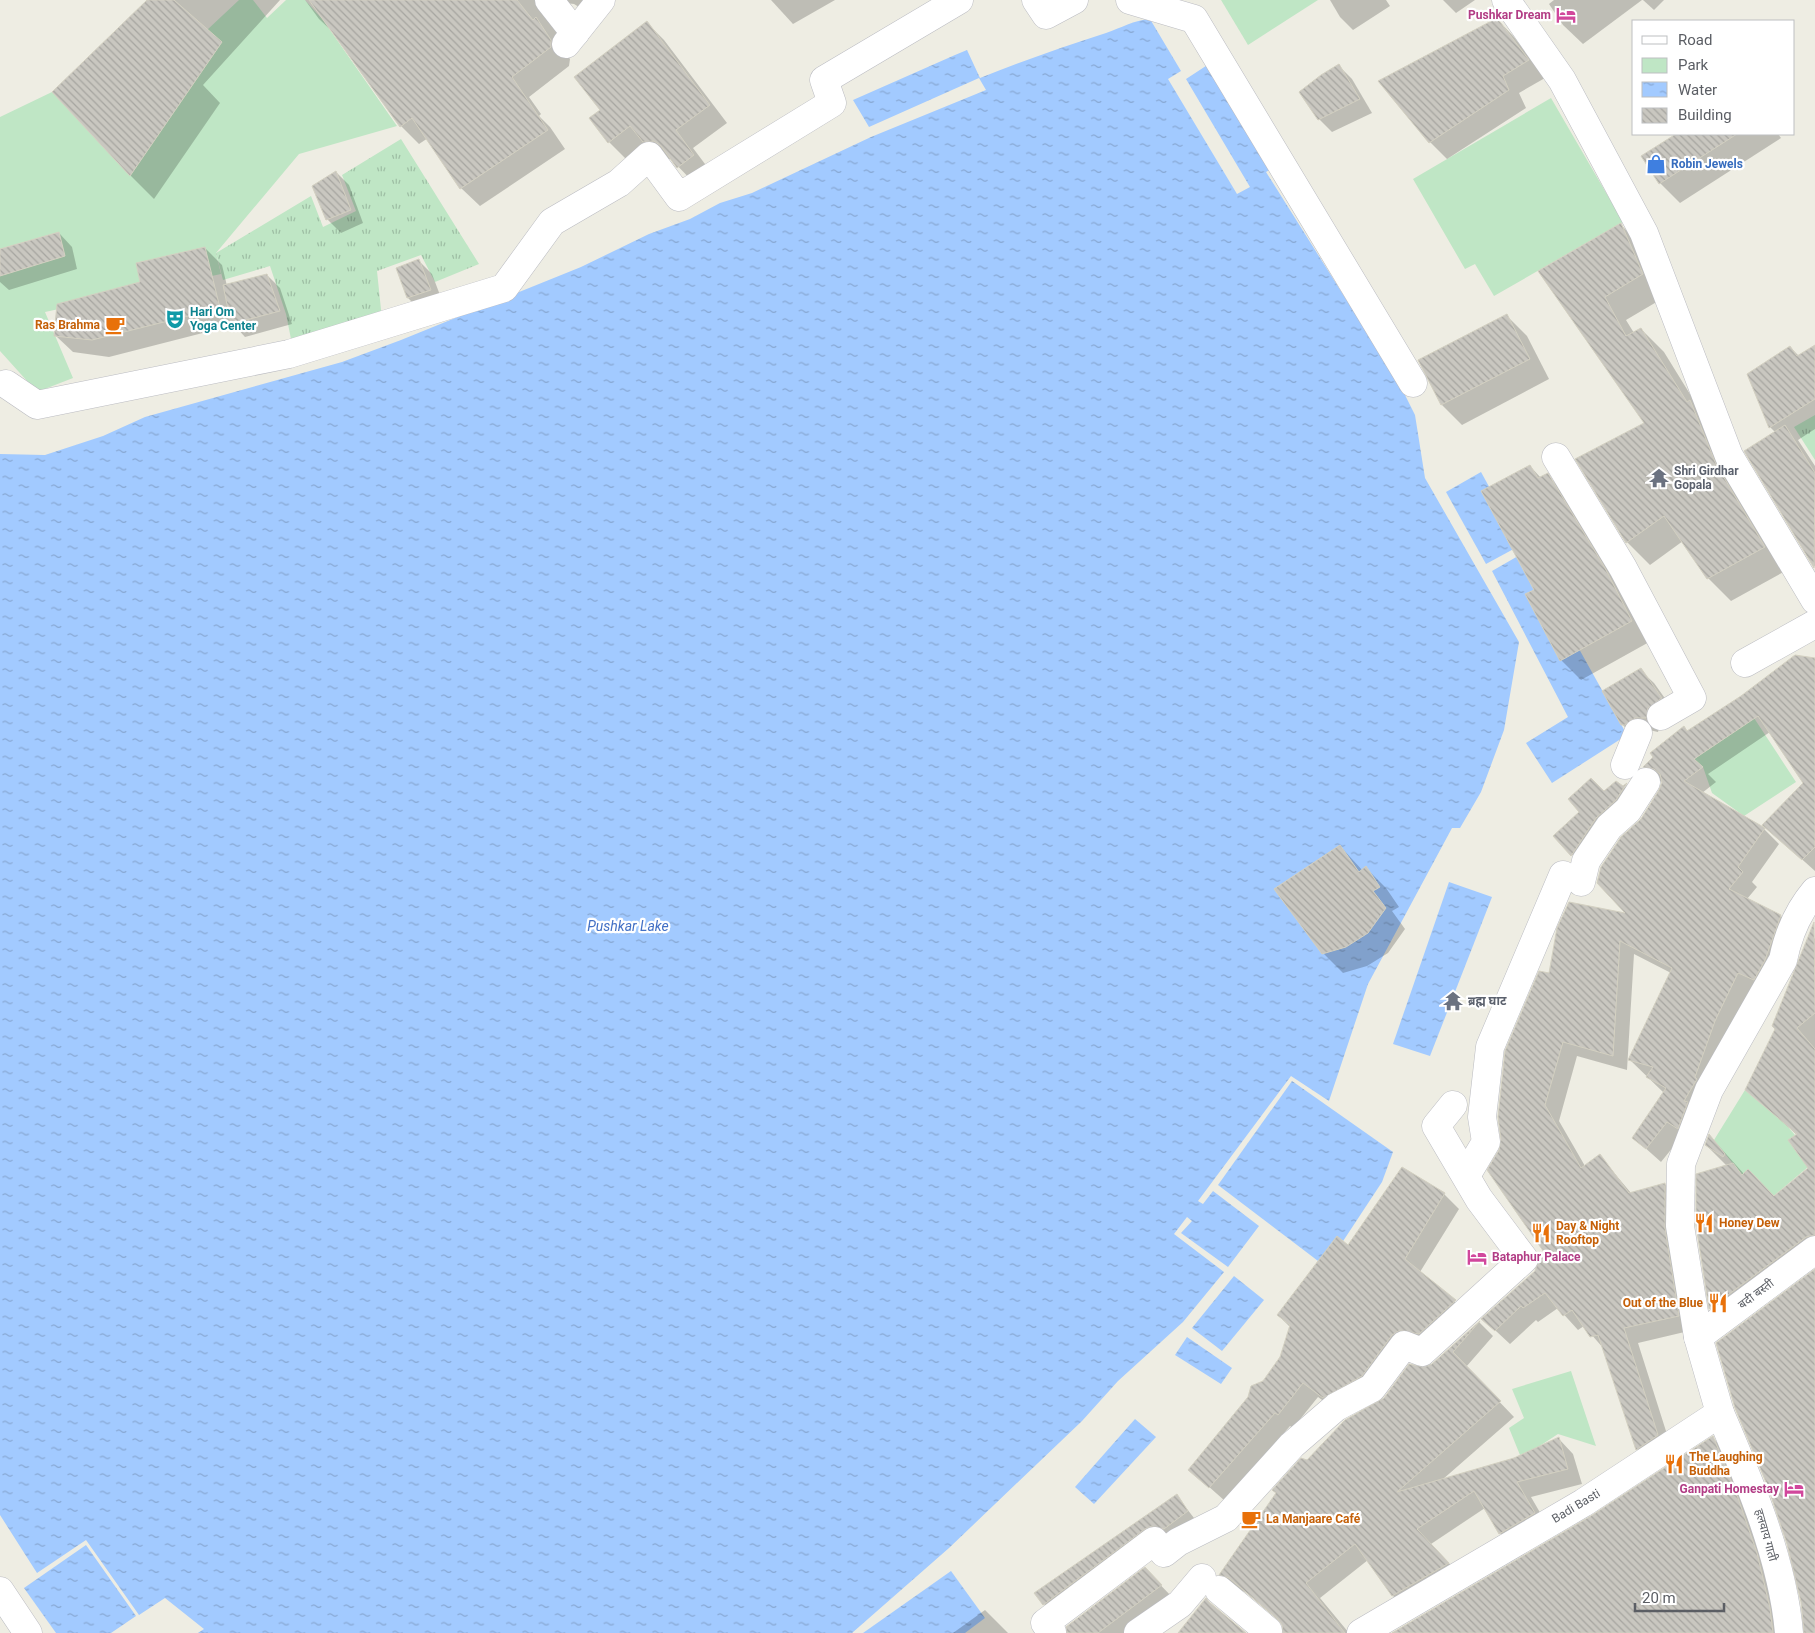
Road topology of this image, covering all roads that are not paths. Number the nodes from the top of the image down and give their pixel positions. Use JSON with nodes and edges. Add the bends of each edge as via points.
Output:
{"nodes":[{"id":1,"x":549,"y":0,"type":"edge"},
{"id":2,"x":602,"y":0,"type":"edge"},
{"id":3,"x":959,"y":0,"type":"edge"},
{"id":4,"x":1036,"y":0,"type":"edge"},
{"id":5,"x":1074,"y":0,"type":"edge"},
{"id":6,"x":1130,"y":0,"type":"edge"},
{"id":7,"x":1506,"y":0,"type":"edge"},
{"id":8,"x":1414,"y":383,"type":"dead end"},
{"id":9,"x":2,"y":384,"type":"edge"},
{"id":10,"x":1556,"y":458,"type":"dead end"},
{"id":11,"x":1815,"y":600,"type":"edge"},
{"id":12,"x":1815,"y":624,"type":"edge"},
{"id":13,"x":1745,"y":663,"type":"dead end"},
{"id":14,"x":1661,"y":716,"type":"dead end"},
{"id":15,"x":1638,"y":733,"type":"dead end"},
{"id":16,"x":1625,"y":765,"type":"dead end"},
{"id":17,"x":1646,"y":782,"type":"dead end"},
{"id":18,"x":1815,"y":891,"type":"edge"},
{"id":19,"x":1453,"y":1105,"type":"dead end"},
{"id":20,"x":1466,"y":1174,"type":"junction"},
{"id":21,"x":1815,"y":1250,"type":"edge"},
{"id":22,"x":1698,"y":1337,"type":"junction"},
{"id":23,"x":1720,"y":1413,"type":"junction"},
{"id":24,"x":0,"y":1591,"type":"edge"},
{"id":25,"x":1268,"y":1631,"type":"dead end"},
{"id":26,"x":28,"y":1633,"type":"edge"},
{"id":27,"x":1050,"y":1633,"type":"edge"},
{"id":28,"x":1138,"y":1633,"type":"edge"},
{"id":29,"x":1361,"y":1633,"type":"edge"},
{"id":30,"x":1789,"y":1633,"type":"edge"}],
"edges":[{"from":1,"to":2,"type":"street","via":[[570,38]]},
{"from":3,"to":9,"type":"street","via":[[824,80],[832,103],[679,197],[649,156],[620,183],[552,222],[504,288],[289,354],[38,405]]},
{"from":4,"to":5,"type":"street","via":[[1046,15]]},
{"from":6,"to":8,"type":"street","via":[[1194,19]]},
{"from":7,"to":11,"type":"street","via":[[1562,80],[1644,232],[1729,456]]},
{"from":10,"to":14,"type":"street","via":[[1623,568],[1692,698]]},
{"from":12,"to":13,"type":"street"},
{"from":15,"to":16,"type":"street"},
{"from":17,"to":20,"type":"street","via":[[1628,810],[1609,827],[1572,878],[1490,1047],[1482,1117],[1486,1142]]},
{"from":18,"to":22,"type":"street","via":[[1806,901],[1787,939],[1783,960],[1709,1090],[1681,1164],[1680,1226]]},
{"from":19,"to":20,"type":"street","via":[[1436,1126]]},
{"from":20,"to":27,"type":"street","via":[[1479,1199],[1524,1259],[1422,1352],[1404,1345],[1372,1388],[1336,1407],[1292,1445],[1226,1518],[1178,1542],[1164,1553],[1154,1541],[1045,1623]]},
{"from":21,"to":22,"type":"street","name":"बदी बस्ती"},
{"from":22,"to":23,"type":"street"},
{"from":23,"to":29,"type":"street","name":"Badi Basti","via":[[1583,1503]]},
{"from":23,"to":30,"type":"street","name":"हलवाय गाती","via":[[1753,1489],[1772,1554]]},
{"from":24,"to":26,"type":"street"},
{"from":25,"to":28,"type":"street","via":[[1211,1584]]}]}
